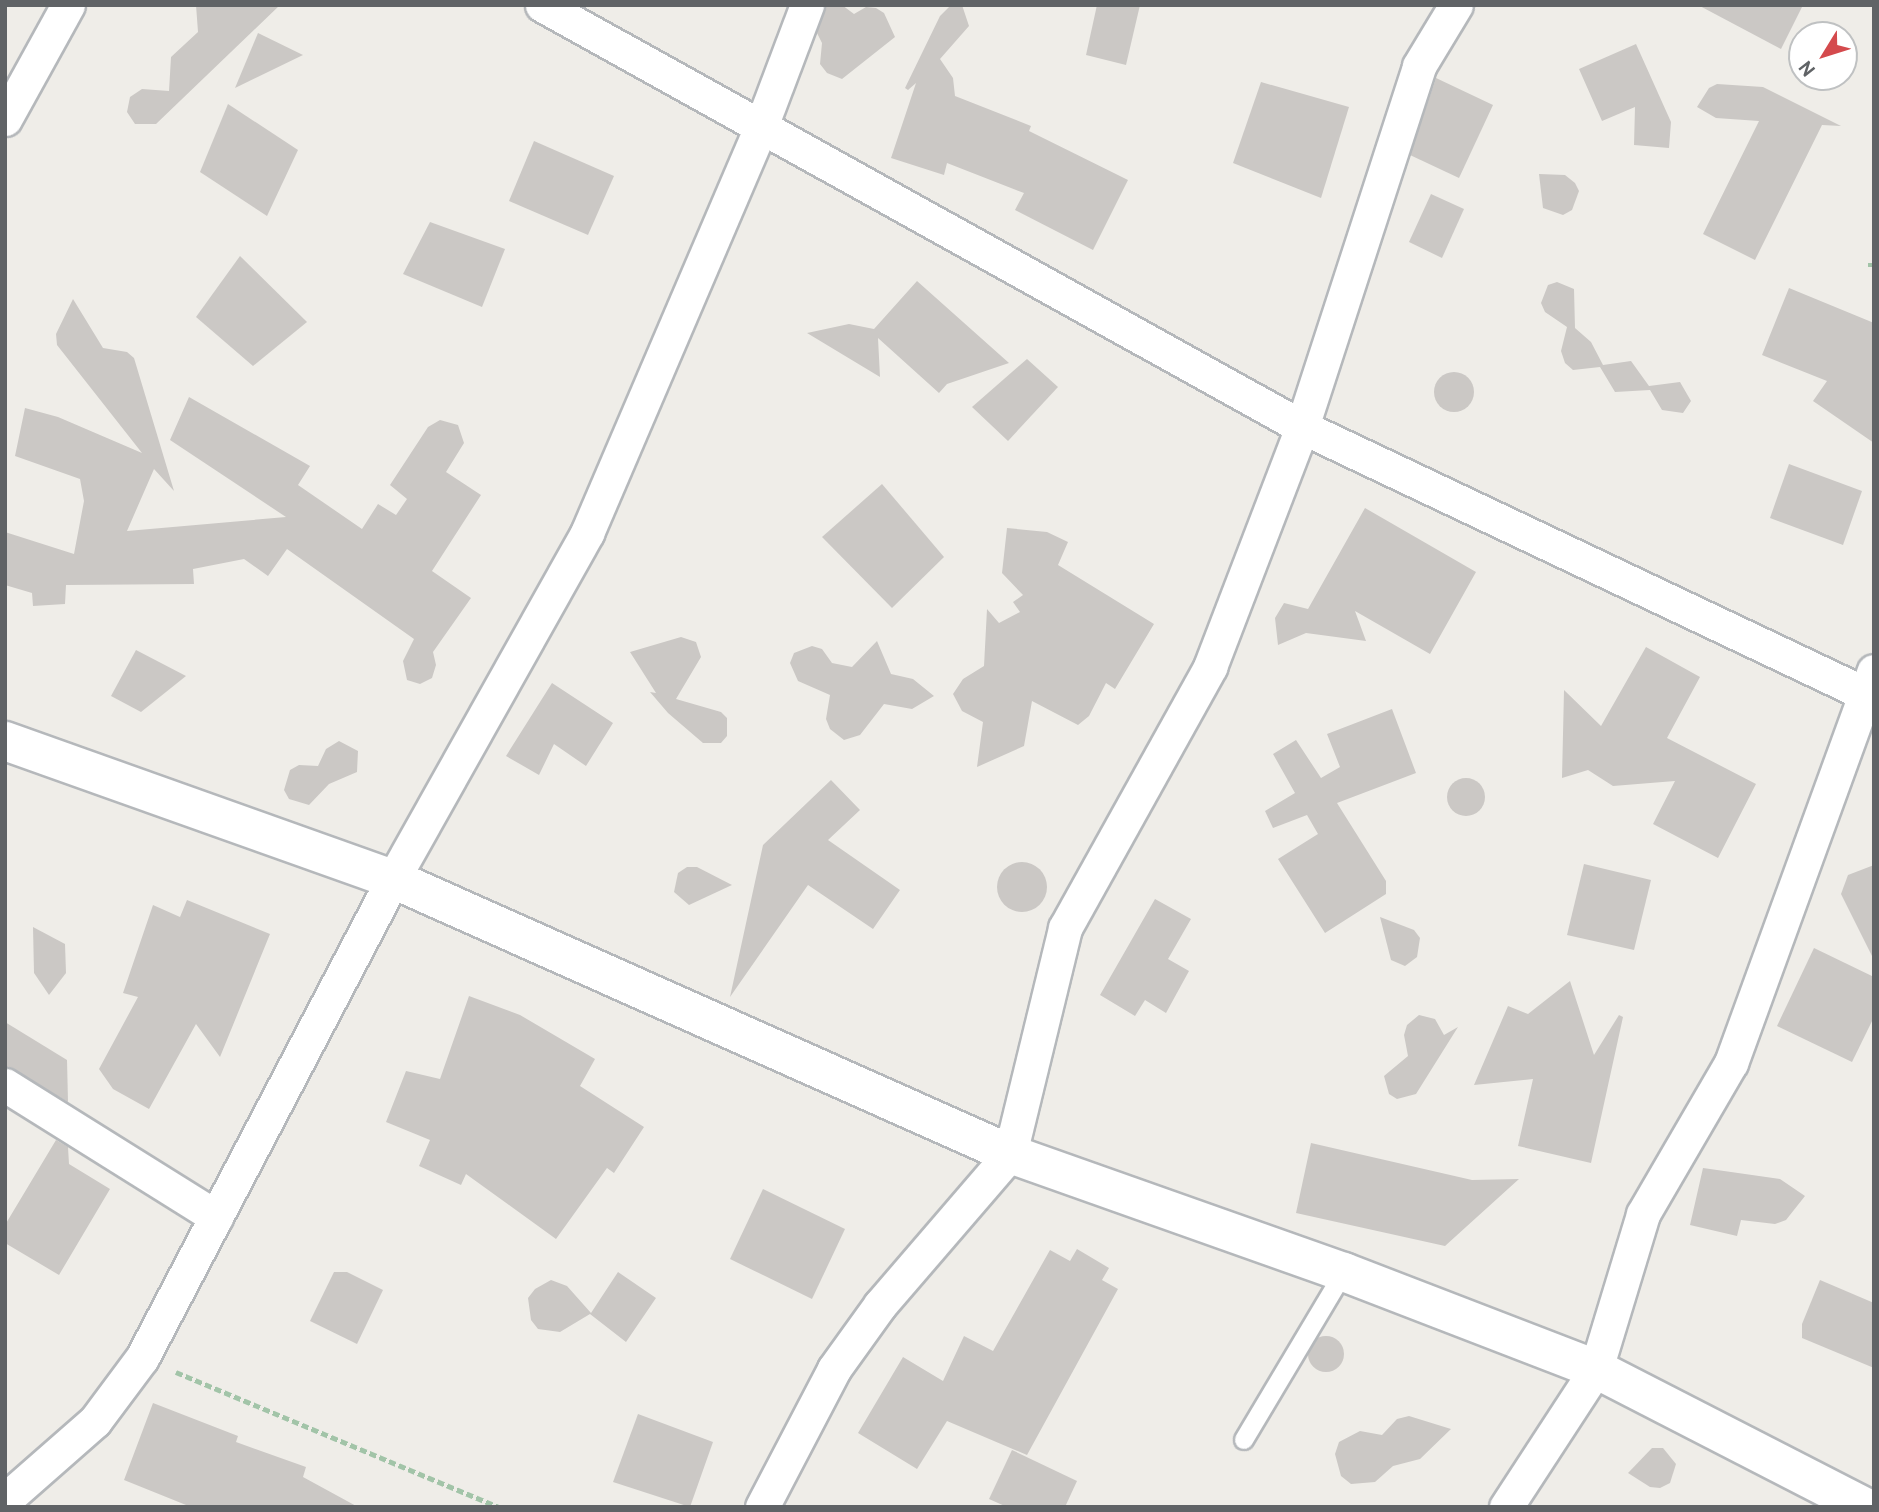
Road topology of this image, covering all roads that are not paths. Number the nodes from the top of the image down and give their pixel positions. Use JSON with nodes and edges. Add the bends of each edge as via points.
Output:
{"nodes":[{"id":1,"x":68,"y":5,"type":"edge"},
{"id":2,"x":542,"y":5,"type":"edge"},
{"id":3,"x":807,"y":5,"type":"edge"},
{"id":4,"x":1457,"y":5,"type":"edge"},
{"id":5,"x":5,"y":119,"type":"edge"},
{"id":6,"x":762,"y":124,"type":"junction"},
{"id":7,"x":1302,"y":427,"type":"junction"},
{"id":8,"x":1871,"y":688,"type":"edge"},
{"id":9,"x":5,"y":741,"type":"edge"},
{"id":10,"x":393,"y":879,"type":"junction"},
{"id":11,"x":5,"y":1085,"type":"edge"},
{"id":12,"x":1010,"y":1154,"type":"junction"},
{"id":13,"x":216,"y":1217,"type":"junction"},
{"id":14,"x":1344,"y":1272,"type":"junction"},
{"id":15,"x":1596,"y":1370,"type":"junction"},
{"id":16,"x":1244,"y":1440,"type":"dead end"},
{"id":17,"x":5,"y":1500,"type":"edge"},
{"id":18,"x":762,"y":1507,"type":"edge"},
{"id":19,"x":1506,"y":1507,"type":"edge"},
{"id":20,"x":1864,"y":1507,"type":"edge"}],
"edges":[{"from":1,"to":5,"type":"street"},
{"from":2,"to":6,"type":"street"},
{"from":3,"to":6,"type":"street"},
{"from":4,"to":7,"type":"street","via":[[1419,66]]},
{"from":6,"to":7,"type":"street"},
{"from":6,"to":10,"type":"street","via":[[586,533]]},
{"from":7,"to":8,"type":"street"},
{"from":7,"to":12,"type":"street","via":[[1210,667],[1065,928]]},
{"from":8,"to":15,"type":"street","via":[[1731,1063],[1643,1214]]},
{"from":9,"to":10,"type":"main road"},
{"from":10,"to":12,"type":"main road"},
{"from":10,"to":13,"type":"street"},
{"from":11,"to":13,"type":"street"},
{"from":12,"to":14,"type":"main road"},
{"from":12,"to":18,"type":"street","via":[[880,1305],[834,1369]]},
{"from":13,"to":17,"type":"street","via":[[142,1358],[94,1421]]},
{"from":14,"to":15,"type":"main road"},
{"from":14,"to":16,"type":"lane"},
{"from":15,"to":19,"type":"street"},
{"from":15,"to":20,"type":"main road"}]}
